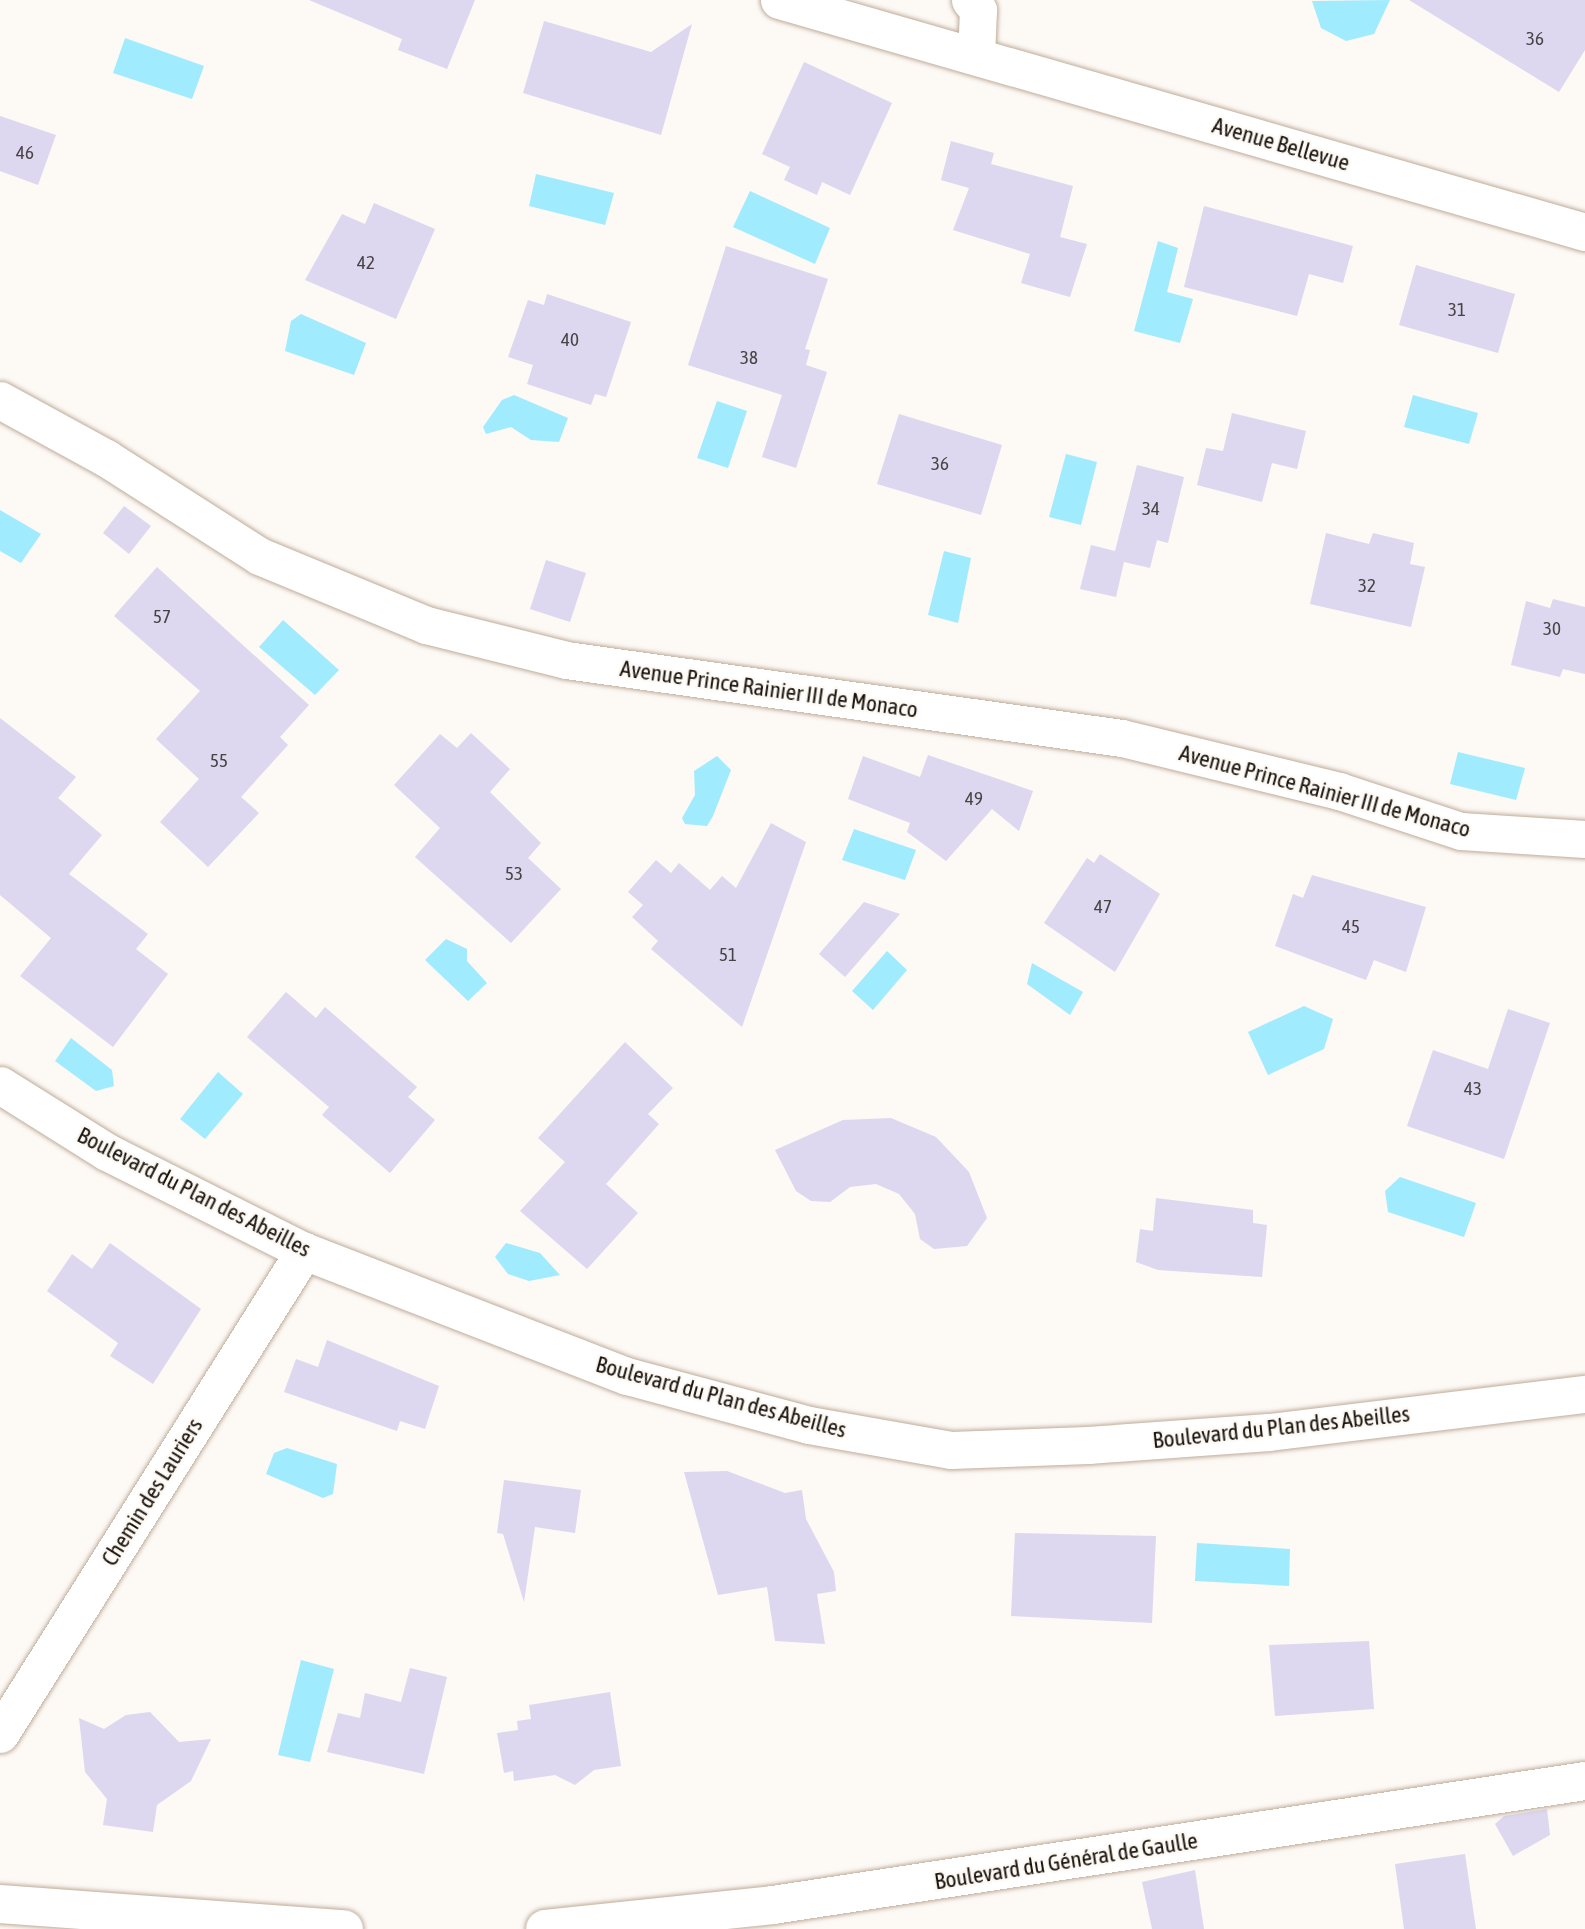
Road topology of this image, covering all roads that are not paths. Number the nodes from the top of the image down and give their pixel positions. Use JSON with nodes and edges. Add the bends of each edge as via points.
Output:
{"nodes":[{"id":1,"x":779,"y":0,"type":"edge"},
{"id":2,"x":970,"y":0,"type":"edge"},
{"id":3,"x":976,"y":56,"type":"junction"},
{"id":4,"x":1585,"y":232,"type":"edge"},
{"id":5,"x":0,"y":400,"type":"edge"},
{"id":6,"x":1585,"y":839,"type":"edge"},
{"id":7,"x":0,"y":1085,"type":"edge"},
{"id":8,"x":304,"y":1251,"type":"junction"},
{"id":9,"x":1585,"y":1394,"type":"edge"},
{"id":10,"x":0,"y":1734,"type":"edge"},
{"id":11,"x":1585,"y":1781,"type":"edge"},
{"id":12,"x":0,"y":1905,"type":"edge"},
{"id":13,"x":344,"y":1929,"type":"edge"},
{"id":14,"x":545,"y":1929,"type":"edge"}],
"edges":[{"from":1,"to":3,"type":"street","name":"Avenue Bellevue"},
{"from":2,"to":3,"type":"street","via":[[978,10]]},
{"from":3,"to":4,"type":"street","name":"Avenue Bellevue"},
{"from":5,"to":6,"type":"street","name":"Avenue Prince Rainier III de Monaco","via":[[106,458],[259,556],[426,625],[566,660],[1122,738],[1339,791],[1461,831]]},
{"from":7,"to":8,"type":"street","name":"Boulevard du Plan des Abeilles","via":[[107,1152]]},
{"from":8,"to":9,"type":"street","name":"Boulevard du Plan des Abeilles","via":[[627,1376],[809,1425],[951,1450],[1269,1432]]},
{"from":8,"to":10,"type":"street","name":"Chemin des Lauriers"},
{"from":11,"to":14,"type":"street","name":"Boulevard du Général de Gaulle","via":[[772,1905]]},
{"from":12,"to":13,"type":"street"}]}
